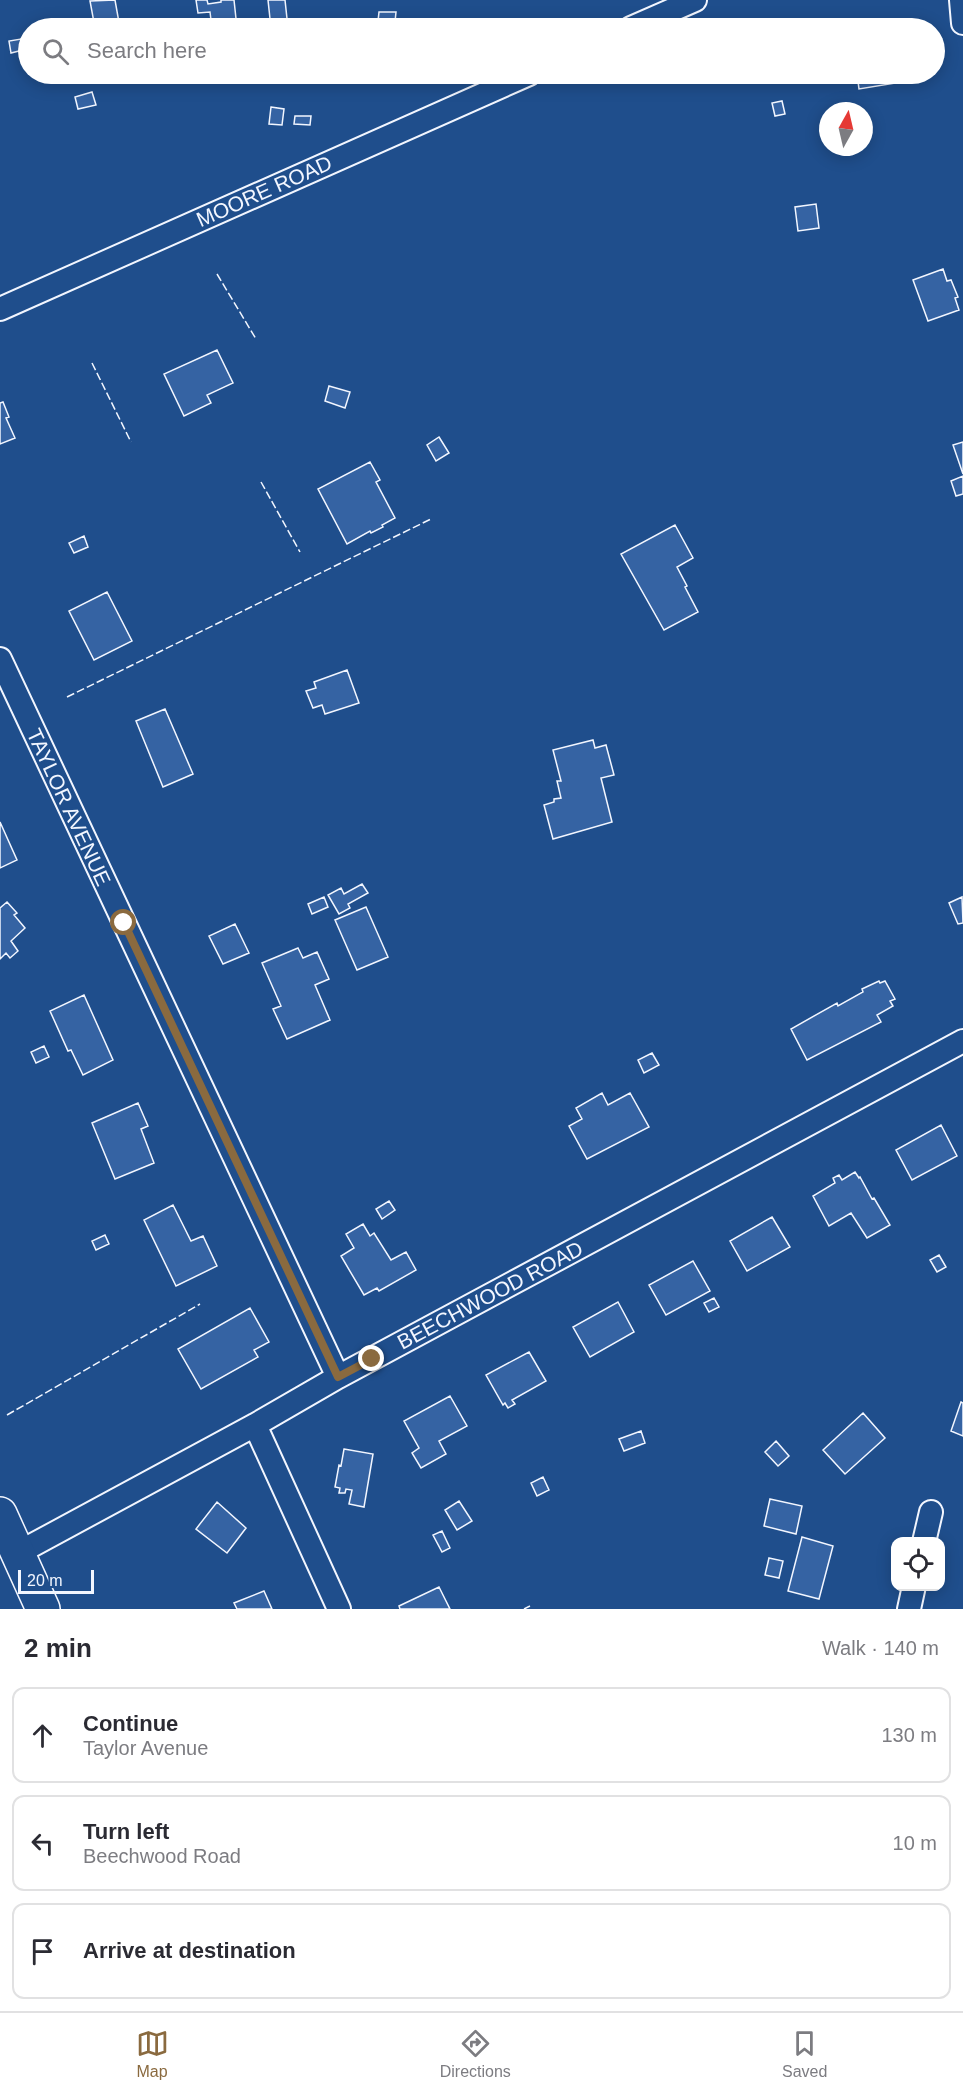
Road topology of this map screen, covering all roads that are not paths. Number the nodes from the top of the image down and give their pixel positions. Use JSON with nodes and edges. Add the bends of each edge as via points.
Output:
{"nodes":[{"id":1,"x":695,"y":0,"type":"edge"},
{"id":2,"x":961,"y":0,"type":"edge"},
{"id":3,"x":654,"y":18,"type":"edge"},
{"id":4,"x":963,"y":23,"type":"edge"},
{"id":5,"x":506,"y":84,"type":"edge"},
{"id":6,"x":0,"y":309,"type":"edge"},
{"id":7,"x":0,"y":659,"type":"edge"},
{"id":8,"x":963,"y":1041,"type":"edge"},
{"id":9,"x":338,"y":1377,"type":"junction"},
{"id":10,"x":255,"y":1425,"type":"junction"},
{"id":11,"x":931,"y":1512,"type":"dead end"},
{"id":12,"x":0,"y":1514,"type":"edge"},
{"id":13,"x":925,"y":1537,"type":"edge"},
{"id":14,"x":18,"y":1553,"type":"junction"},
{"id":15,"x":913,"y":1591,"type":"edge"},
{"id":16,"x":43,"y":1609,"type":"edge"},
{"id":17,"x":339,"y":1609,"type":"edge"},
{"id":18,"x":909,"y":1609,"type":"edge"}],
"edges":[{"from":1,"to":3,"type":"street"},
{"from":2,"to":4,"type":"street"},
{"from":5,"to":6,"type":"street","name":"MOORE ROAD"},
{"from":7,"to":9,"type":"street","name":"TAYLOR AVENUE"},
{"from":8,"to":9,"type":"street","name":"BEECHWOOD ROAD"},
{"from":9,"to":10,"type":"street","name":"BEECHWOOD ROAD"},
{"from":10,"to":14,"type":"street","name":"BEECHWOOD ROAD"},
{"from":10,"to":17,"type":"street"},
{"from":11,"to":13,"type":"street"},
{"from":12,"to":14,"type":"highway"},
{"from":14,"to":16,"type":"highway"},
{"from":15,"to":18,"type":"street"}]}
